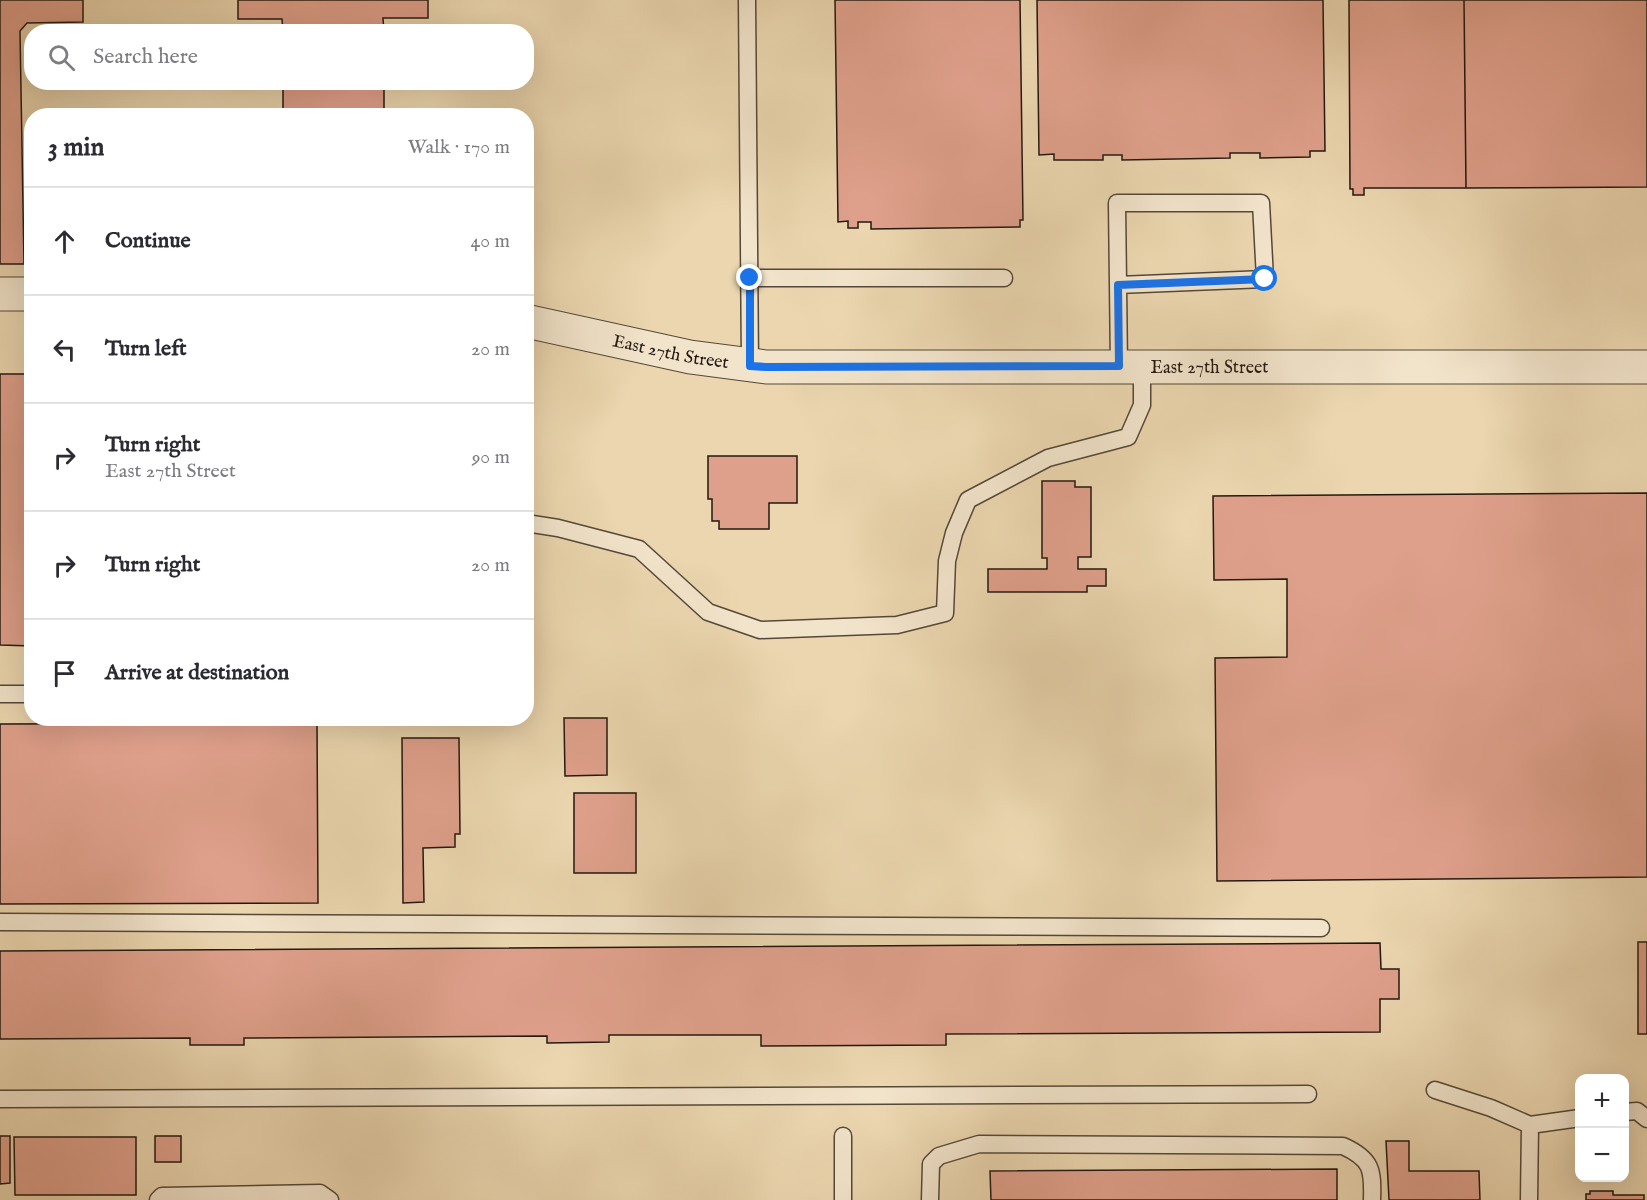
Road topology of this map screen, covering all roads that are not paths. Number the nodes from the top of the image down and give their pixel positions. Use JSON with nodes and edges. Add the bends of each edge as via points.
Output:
{"nodes":[{"id":1,"x":747,"y":0,"type":"edge"},
{"id":2,"x":750,"y":278,"type":"junction"},
{"id":3,"x":1004,"y":278,"type":"dead end"},
{"id":4,"x":1118,"y":285,"type":"junction"},
{"id":5,"x":0,"y":294,"type":"edge"},
{"id":6,"x":24,"y":294,"type":"edge"},
{"id":7,"x":534,"y":323,"type":"edge"},
{"id":8,"x":750,"y":366,"type":"junction"},
{"id":9,"x":1131,"y":366,"type":"junction"},
{"id":10,"x":1647,"y":367,"type":"edge"},
{"id":11,"x":534,"y":524,"type":"edge"},
{"id":12,"x":0,"y":694,"type":"edge"},
{"id":13,"x":24,"y":694,"type":"edge"},
{"id":14,"x":0,"y":922,"type":"edge"},
{"id":15,"x":1321,"y":928,"type":"dead end"},
{"id":16,"x":1435,"y":1090,"type":"dead end"},
{"id":17,"x":1308,"y":1094,"type":"dead end"},
{"id":18,"x":0,"y":1099,"type":"edge"},
{"id":19,"x":1629,"y":1112,"type":"edge"},
{"id":20,"x":1575,"y":1119,"type":"edge"},
{"id":21,"x":1647,"y":1119,"type":"edge"},
{"id":22,"x":1530,"y":1125,"type":"junction"},
{"id":23,"x":843,"y":1136,"type":"dead end"},
{"id":24,"x":158,"y":1200,"type":"edge"},
{"id":25,"x":330,"y":1200,"type":"edge"},
{"id":26,"x":843,"y":1200,"type":"edge"},
{"id":27,"x":930,"y":1200,"type":"edge"},
{"id":28,"x":1372,"y":1200,"type":"edge"},
{"id":29,"x":1529,"y":1200,"type":"edge"}],
"edges":[{"from":1,"to":2,"type":"lane"},
{"from":2,"to":3,"type":"lane"},
{"from":2,"to":8,"type":"lane"},
{"from":4,"to":4,"type":"lane","via":[[1117,203],[1261,203],[1265,279]]},
{"from":4,"to":9,"type":"lane"},
{"from":5,"to":6,"type":"street"},
{"from":7,"to":8,"type":"street","name":"East 27th Street"},
{"from":8,"to":9,"type":"street","name":"East 27th Street"},
{"from":9,"to":10,"type":"street","name":"East 27th Street"},
{"from":9,"to":11,"type":"lane","via":[[1142,405],[1128,437],[1048,458],[968,500],[947,561],[945,613],[897,625],[760,630],[708,612],[639,549]]},
{"from":12,"to":13,"type":"lane"},
{"from":14,"to":15,"type":"lane"},
{"from":16,"to":22,"type":"lane"},
{"from":17,"to":18,"type":"lane"},
{"from":19,"to":21,"type":"lane","via":[[1636,1111]]},
{"from":20,"to":22,"type":"lane"},
{"from":22,"to":29,"type":"lane"},
{"from":23,"to":26,"type":"lane"},
{"from":24,"to":25,"type":"lane","via":[[162,1196],[320,1193]]},
{"from":27,"to":28,"type":"lane","via":[[931,1164],[939,1156],[978,1144],[1343,1146],[1358,1153],[1373,1172]]}]}
